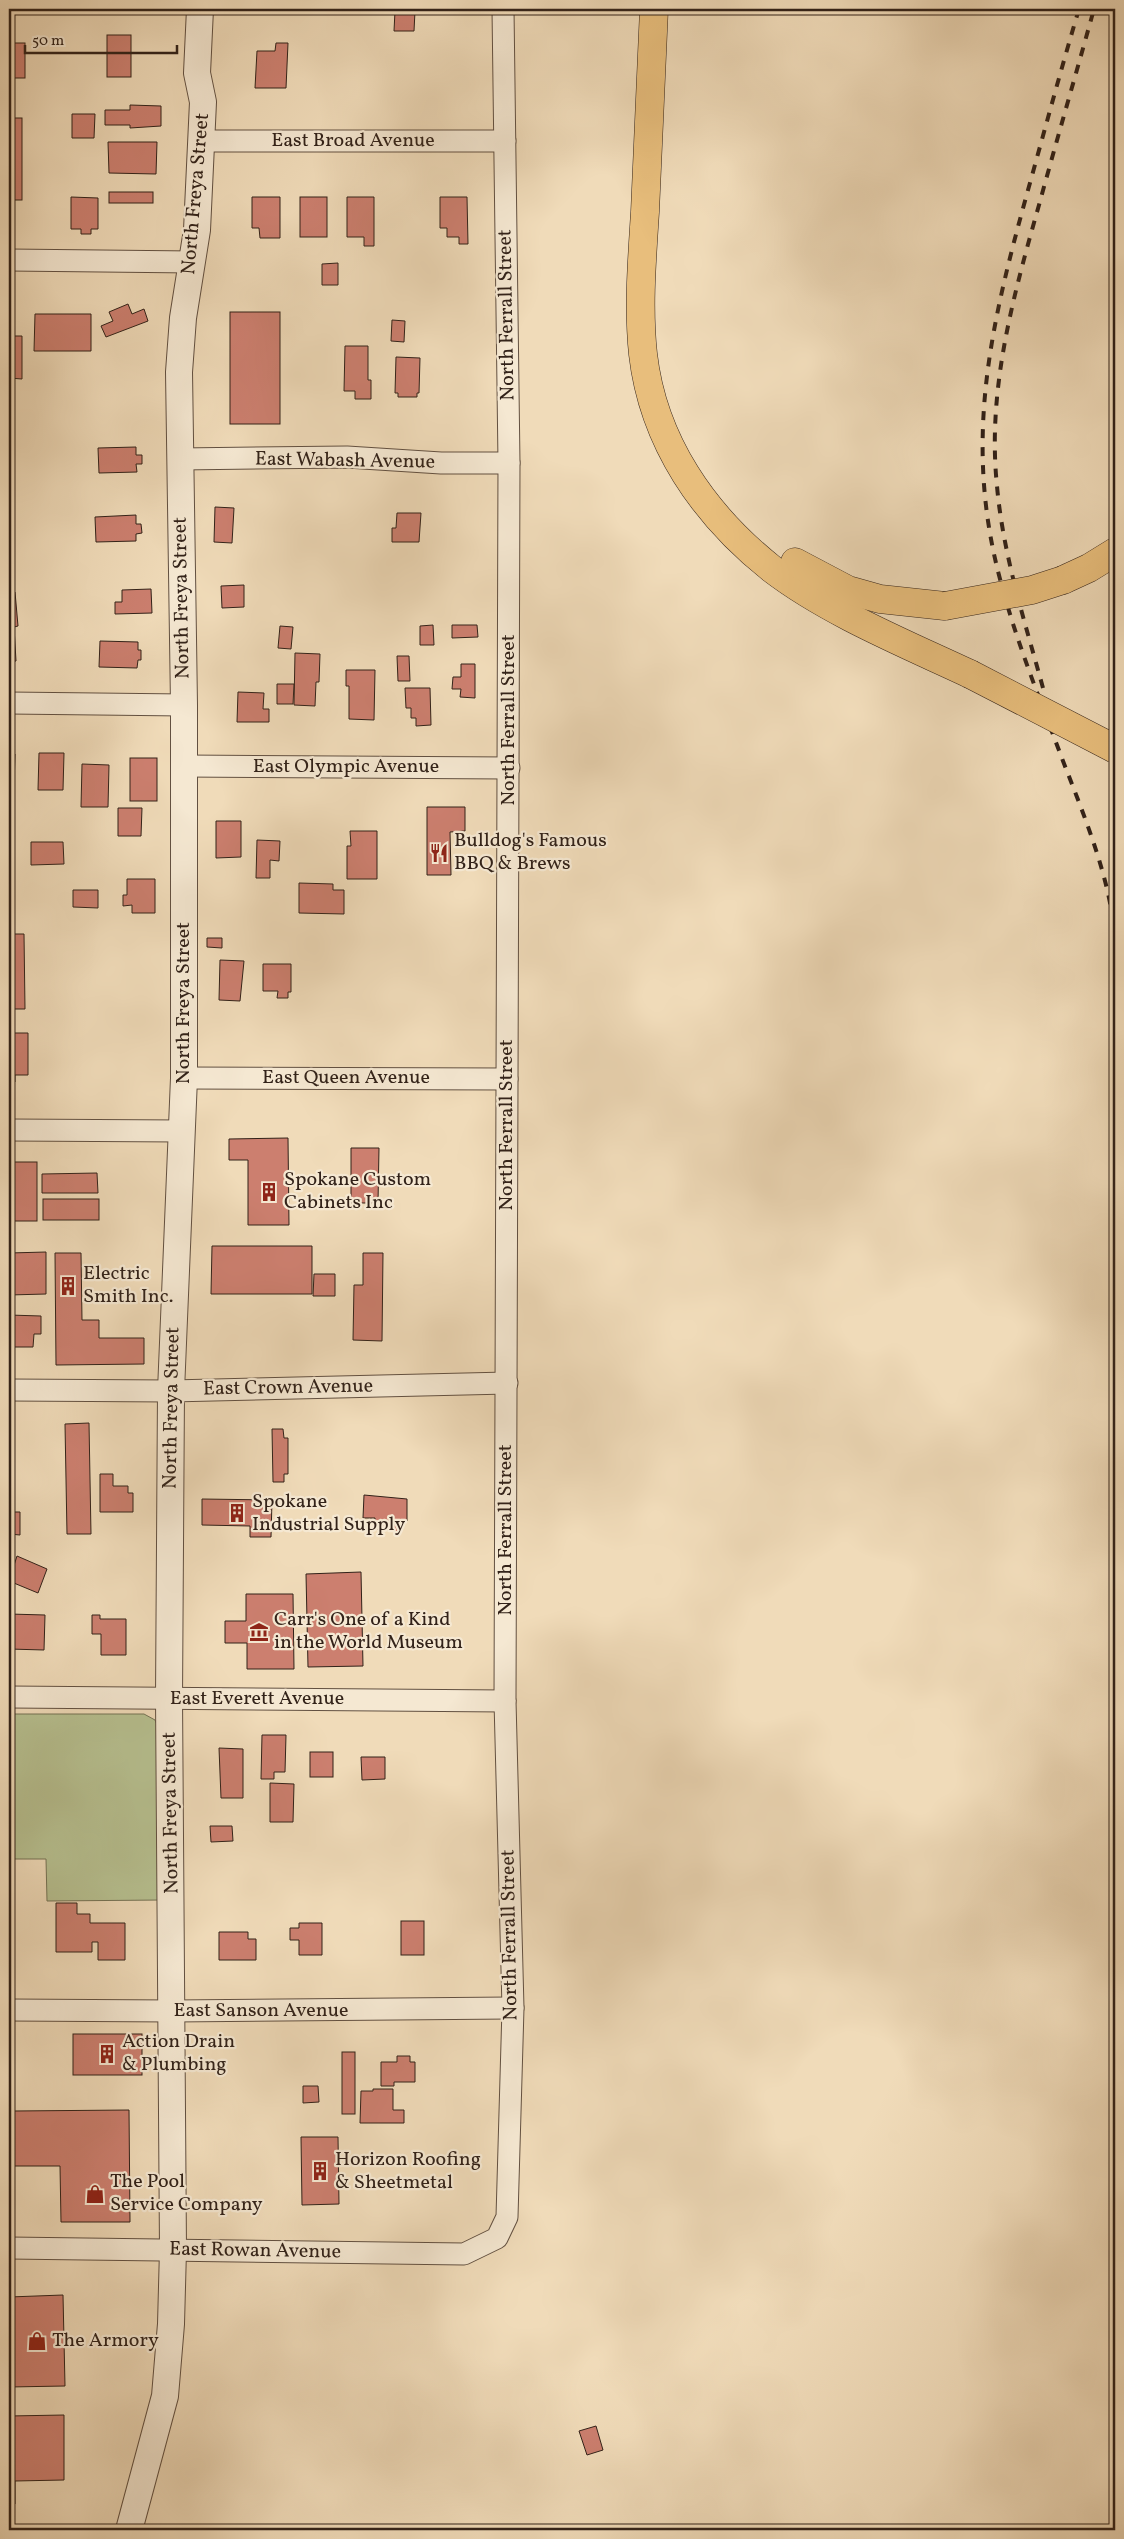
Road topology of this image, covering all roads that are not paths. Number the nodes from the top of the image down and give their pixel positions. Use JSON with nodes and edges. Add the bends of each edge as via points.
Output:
{"nodes":[{"id":1,"x":200,"y":9,"type":"edge"},
{"id":2,"x":215,"y":9,"type":"edge"},
{"id":3,"x":503,"y":9,"type":"edge"},
{"id":4,"x":654,"y":9,"type":"edge"},
{"id":5,"x":670,"y":9,"type":"edge"},
{"id":6,"x":203,"y":102,"type":"junction"},
{"id":7,"x":201,"y":141,"type":"junction"},
{"id":8,"x":505,"y":141,"type":"junction"},
{"id":9,"x":9,"y":260,"type":"edge"},
{"id":10,"x":193,"y":262,"type":"junction"},
{"id":11,"x":180,"y":459,"type":"junction"},
{"id":12,"x":509,"y":463,"type":"junction"},
{"id":13,"x":1115,"y":552,"type":"edge"},
{"id":14,"x":9,"y":703,"type":"edge"},
{"id":15,"x":184,"y":705,"type":"junction"},
{"id":16,"x":1115,"y":749,"type":"edge"},
{"id":17,"x":183,"y":766,"type":"junction"},
{"id":18,"x":509,"y":768,"type":"junction"},
{"id":19,"x":184,"y":1078,"type":"junction"},
{"id":20,"x":507,"y":1079,"type":"junction"},
{"id":21,"x":9,"y":1130,"type":"edge"},
{"id":22,"x":182,"y":1131,"type":"junction"},
{"id":23,"x":507,"y":1383,"type":"junction"},
{"id":24,"x":9,"y":1390,"type":"edge"},
{"id":25,"x":171,"y":1390,"type":"junction"},
{"id":26,"x":9,"y":1696,"type":"edge"},
{"id":27,"x":170,"y":1698,"type":"junction"},
{"id":28,"x":505,"y":1701,"type":"junction"},
{"id":29,"x":513,"y":2008,"type":"junction"},
{"id":30,"x":9,"y":2010,"type":"edge"},
{"id":31,"x":173,"y":2012,"type":"junction"},
{"id":32,"x":497,"y":2238,"type":"joint"},
{"id":33,"x":9,"y":2248,"type":"edge"},
{"id":34,"x":173,"y":2250,"type":"junction"},
{"id":35,"x":129,"y":2530,"type":"edge"}],
"edges":[{"from":1,"to":6,"type":"street","name":"North Freya Street","via":[[197,74]]},
{"from":2,"to":6,"type":"street","name":"North Freya Street","via":[[212,75]]},
{"from":3,"to":8,"type":"street","name":"North Ferrall Street"},
{"from":4,"to":16,"type":"highway","bridge":true,"via":[[640,308],[646,376],[661,430],[672,452],[722,523],[773,569],[834,607]]},
{"from":5,"to":13,"type":"highway","bridge":true,"via":[[656,302],[658,350],[663,385],[677,428],[699,468],[731,509],[777,551],[822,578],[880,599],[945,606],[1032,590],[1063,580]]},
{"from":6,"to":7,"type":"street","name":"North Freya Street"},
{"from":7,"to":8,"type":"street","name":"East Broad Avenue"},
{"from":7,"to":10,"type":"street","name":"North Freya Street"},
{"from":8,"to":12,"type":"street","name":"North Ferrall Street"},
{"from":9,"to":10,"type":"street"},
{"from":10,"to":11,"type":"street","name":"North Freya Street","via":[[180,348]]},
{"from":11,"to":12,"type":"street","name":"East Wabash Avenue","via":[[347,457],[441,463]]},
{"from":11,"to":15,"type":"street","name":"North Freya Street"},
{"from":12,"to":18,"type":"street","name":"North Ferrall Street"},
{"from":14,"to":15,"type":"street"},
{"from":15,"to":17,"type":"street","name":"North Freya Street"},
{"from":17,"to":18,"type":"street","name":"East Olympic Avenue"},
{"from":17,"to":19,"type":"street","name":"North Freya Street"},
{"from":18,"to":20,"type":"street","name":"North Ferrall Street"},
{"from":19,"to":20,"type":"street","name":"East Queen Avenue"},
{"from":19,"to":22,"type":"street","name":"North Freya Street"},
{"from":20,"to":23,"type":"street","name":"North Ferrall Street"},
{"from":21,"to":22,"type":"street"},
{"from":22,"to":25,"type":"street","name":"North Freya Street"},
{"from":23,"to":25,"type":"street","name":"East Crown Avenue"},
{"from":23,"to":28,"type":"street","name":"North Ferrall Street"},
{"from":24,"to":25,"type":"street","name":"East Crown Avenue"},
{"from":25,"to":27,"type":"street","name":"North Freya Street"},
{"from":26,"to":27,"type":"street","name":"East Everett Avenue"},
{"from":27,"to":28,"type":"street","name":"East Everett Avenue"},
{"from":27,"to":31,"type":"street","name":"North Freya Street"},
{"from":28,"to":29,"type":"street","name":"North Ferrall Street"},
{"from":29,"to":31,"type":"street","name":"East Sanson Avenue"},
{"from":29,"to":32,"type":"street","name":"North Ferrall Street","via":[[506,2217]]},
{"from":30,"to":31,"type":"street","name":"East Sanson Avenue"},
{"from":31,"to":34,"type":"street","name":"North Freya Street"},
{"from":32,"to":34,"type":"street","name":"East Rowan Avenue","via":[[464,2254]]},
{"from":33,"to":34,"type":"street","name":"East Rowan Avenue"},
{"from":34,"to":35,"type":"street","name":"North Freya Street","via":[[165,2396]]}]}
